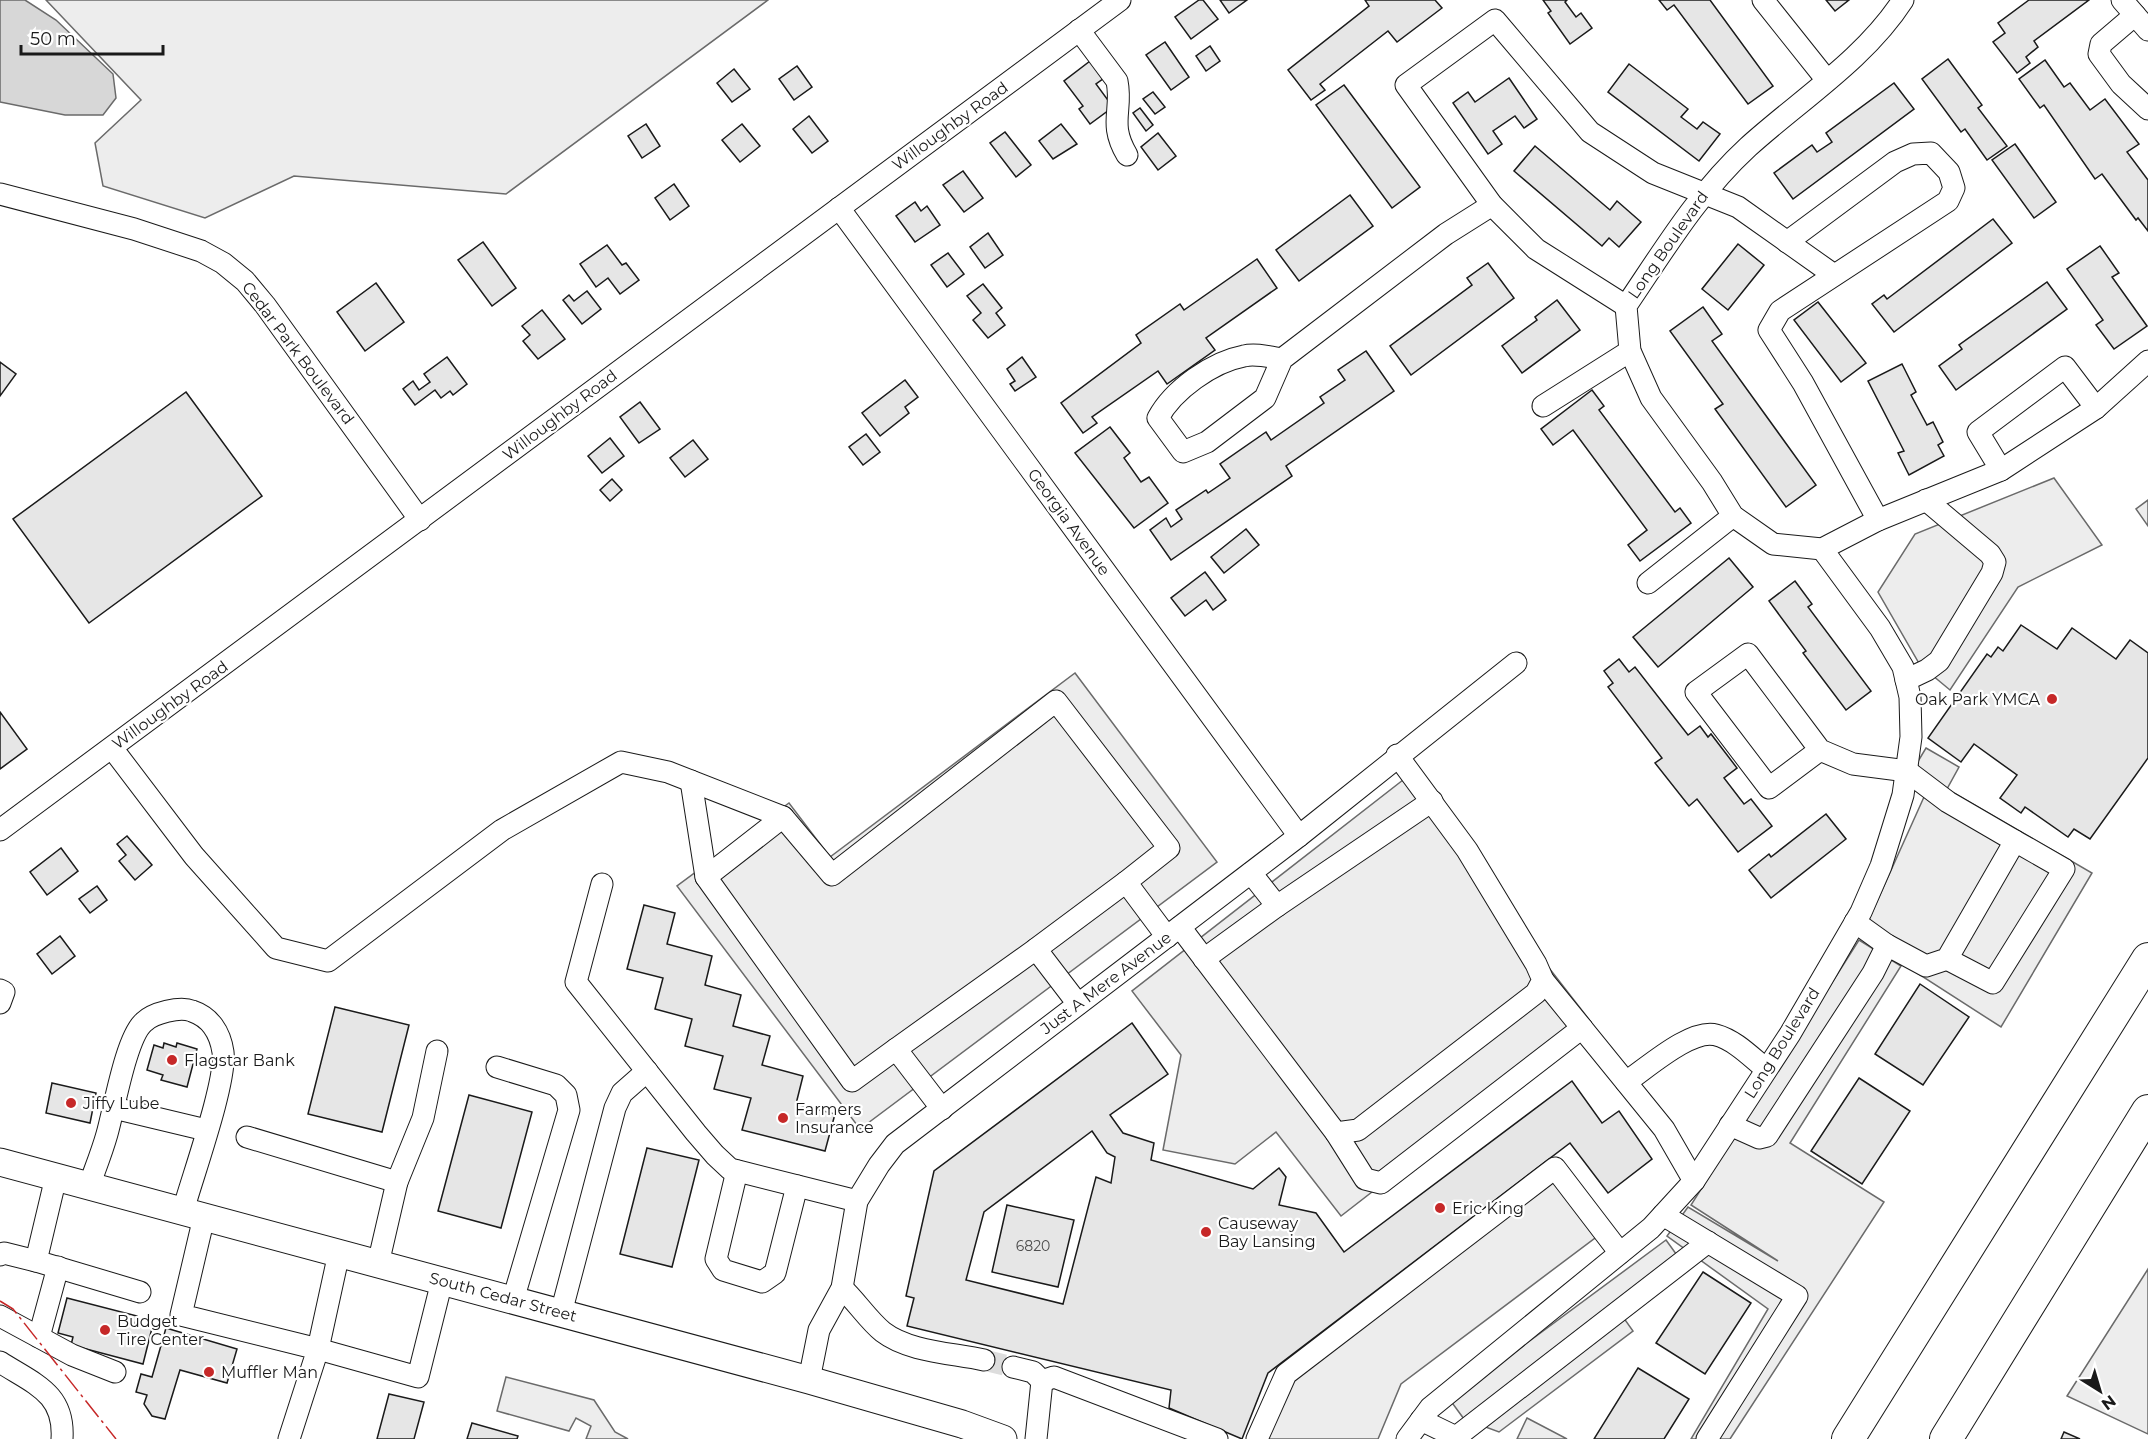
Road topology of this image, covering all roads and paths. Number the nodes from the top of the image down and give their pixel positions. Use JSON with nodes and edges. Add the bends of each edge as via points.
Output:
{"nodes":[{"id":1,"x":1120,"y":0,"type":"edge"},
{"id":2,"x":1763,"y":0,"type":"edge"},
{"id":3,"x":1903,"y":0,"type":"edge"},
{"id":4,"x":2135,"y":15,"type":"edge"},
{"id":5,"x":1079,"y":30,"type":"junction"},
{"id":6,"x":1826,"y":80,"type":"junction"},
{"id":7,"x":2148,"y":109,"type":"edge"},
{"id":8,"x":1127,"y":155,"type":"dead end"},
{"id":9,"x":1704,"y":191,"type":"junction"},
{"id":10,"x":0,"y":195,"type":"edge"},
{"id":11,"x":1492,"y":205,"type":"junction"},
{"id":12,"x":839,"y":208,"type":"junction"},
{"id":13,"x":1787,"y":242,"type":"junction"},
{"id":14,"x":1834,"y":275,"type":"junction"},
{"id":15,"x":1626,"y":306,"type":"junction"},
{"id":16,"x":1630,"y":351,"type":"junction"},
{"id":17,"x":1281,"y":358,"type":"junction"},
{"id":18,"x":2148,"y":361,"type":"edge"},
{"id":19,"x":1543,"y":406,"type":"dead end"},
{"id":20,"x":2096,"y":408,"type":"junction"},
{"id":21,"x":2001,"y":470,"type":"junction"},
{"id":22,"x":1926,"y":500,"type":"junction"},
{"id":23,"x":1733,"y":516,"type":"junction"},
{"id":24,"x":420,"y":520,"type":"junction"},
{"id":25,"x":1878,"y":520,"type":"junction"},
{"id":26,"x":1822,"y":549,"type":"junction"},
{"id":27,"x":1648,"y":583,"type":"dead end"},
{"id":28,"x":1516,"y":663,"type":"dead end"},
{"id":29,"x":1906,"y":680,"type":"junction"},
{"id":30,"x":112,"y":748,"type":"junction"},
{"id":31,"x":1820,"y":750,"type":"junction"},
{"id":32,"x":1397,"y":755,"type":"junction"},
{"id":33,"x":1906,"y":771,"type":"junction"},
{"id":34,"x":691,"y":781,"type":"junction"},
{"id":35,"x":1432,"y":801,"type":"junction"},
{"id":36,"x":783,"y":817,"type":"junction"},
{"id":37,"x":0,"y":830,"type":"edge"},
{"id":38,"x":1299,"y":836,"type":"junction"},
{"id":39,"x":2015,"y":841,"type":"junction"},
{"id":40,"x":1251,"y":873,"type":"junction"},
{"id":41,"x":706,"y":877,"type":"junction"},
{"id":42,"x":1126,"y":882,"type":"junction"},
{"id":43,"x":602,"y":884,"type":"dead end"},
{"id":44,"x":1277,"y":906,"type":"junction"},
{"id":45,"x":1855,"y":922,"type":"junction"},
{"id":46,"x":1174,"y":932,"type":"junction"},
{"id":47,"x":1887,"y":945,"type":"junction"},
{"id":48,"x":1036,"y":949,"type":"junction"},
{"id":49,"x":1204,"y":959,"type":"junction"},
{"id":50,"x":1947,"y":959,"type":"junction"},
{"id":51,"x":2148,"y":959,"type":"edge"},
{"id":52,"x":1544,"y":980,"type":"junction"},
{"id":53,"x":0,"y":990,"type":"edge"},
{"id":54,"x":0,"y":1003,"type":"edge"},
{"id":55,"x":1078,"y":1005,"type":"junction"},
{"id":56,"x":1582,"y":1028,"type":"junction"},
{"id":57,"x":896,"y":1049,"type":"junction"},
{"id":58,"x":437,"y":1051,"type":"dead end"},
{"id":59,"x":497,"y":1067,"type":"dead end"},
{"id":60,"x":1766,"y":1069,"type":"junction"},
{"id":61,"x":647,"y":1071,"type":"junction"},
{"id":62,"x":1626,"y":1082,"type":"junction"},
{"id":63,"x":114,"y":1108,"type":"junction"},
{"id":64,"x":942,"y":1109,"type":"junction"},
{"id":65,"x":2148,"y":1111,"type":"edge"},
{"id":66,"x":1730,"y":1125,"type":"junction"},
{"id":67,"x":206,"y":1130,"type":"junction"},
{"id":68,"x":1336,"y":1133,"type":"junction"},
{"id":69,"x":247,"y":1137,"type":"dead end"},
{"id":70,"x":0,"y":1162,"type":"edge"},
{"id":71,"x":737,"y":1171,"type":"junction"},
{"id":72,"x":56,"y":1178,"type":"junction"},
{"id":73,"x":1694,"y":1181,"type":"junction"},
{"id":74,"x":397,"y":1182,"type":"junction"},
{"id":75,"x":89,"y":1186,"type":"junction"},
{"id":76,"x":797,"y":1186,"type":"junction"},
{"id":77,"x":857,"y":1202,"type":"junction"},
{"id":78,"x":194,"y":1214,"type":"junction"},
{"id":79,"x":1663,"y":1215,"type":"junction"},
{"id":80,"x":1708,"y":1242,"type":"junction"},
{"id":81,"x":339,"y":1253,"type":"junction"},
{"id":82,"x":1620,"y":1253,"type":"junction"},
{"id":83,"x":0,"y":1256,"type":"edge"},
{"id":84,"x":36,"y":1261,"type":"junction"},
{"id":85,"x":378,"y":1264,"type":"junction"},
{"id":86,"x":58,"y":1267,"type":"junction"},
{"id":87,"x":442,"y":1281,"type":"junction"},
{"id":88,"x":842,"y":1288,"type":"junction"},
{"id":89,"x":140,"y":1292,"type":"dead end"},
{"id":90,"x":513,"y":1300,"type":"junction"},
{"id":91,"x":561,"y":1313,"type":"junction"},
{"id":92,"x":0,"y":1316,"type":"edge"},
{"id":93,"x":39,"y":1337,"type":"junction"},
{"id":94,"x":318,"y":1349,"type":"junction"},
{"id":95,"x":984,"y":1360,"type":"tunnel mouth"},
{"id":96,"x":0,"y":1362,"type":"edge"},
{"id":97,"x":1013,"y":1367,"type":"tunnel mouth"},
{"id":98,"x":115,"y":1372,"type":"dead end"},
{"id":99,"x":809,"y":1380,"type":"junction"},
{"id":100,"x":1042,"y":1381,"type":"junction"},
{"id":101,"x":1421,"y":1420,"type":"junction"},
{"id":102,"x":1458,"y":1438,"type":"edge"},
{"id":103,"x":62,"y":1439,"type":"edge"},
{"id":104,"x":289,"y":1439,"type":"edge"},
{"id":105,"x":1004,"y":1439,"type":"edge"},
{"id":106,"x":1036,"y":1439,"type":"edge"},
{"id":107,"x":1217,"y":1439,"type":"edge"},
{"id":108,"x":1257,"y":1439,"type":"edge"},
{"id":109,"x":1407,"y":1439,"type":"edge"},
{"id":110,"x":1707,"y":1439,"type":"edge"},
{"id":111,"x":1848,"y":1439,"type":"edge"},
{"id":112,"x":1946,"y":1439,"type":"edge"}],
"edges":[{"from":1,"to":5,"type":"street","name":"Willoughby Road"},
{"from":2,"to":6,"type":"street"},
{"from":3,"to":6,"type":"street","name":"Long Boulevard","via":[[1886,27]]},
{"from":4,"to":7,"type":"street","via":[[2101,44],[2099,54],[2121,84]]},
{"from":5,"to":8,"type":"street","via":[[1117,81],[1116,130]]},
{"from":5,"to":12,"type":"street","name":"Willoughby Road"},
{"from":6,"to":9,"type":"street","name":"Long Boulevard"},
{"from":9,"to":11,"type":"street","via":[[1653,173],[1590,132],[1495,20],[1406,85]]},
{"from":9,"to":13,"type":"street","via":[[1738,207]]},
{"from":9,"to":15,"type":"street","name":"Long Boulevard"},
{"from":10,"to":24,"type":"street","name":"Cedar Park Boulevard","via":[[134,229],[201,251],[223,263],[265,305]]},
{"from":11,"to":15,"type":"street","via":[[1536,249]]},
{"from":11,"to":17,"type":"street","via":[[1446,234]]},
{"from":12,"to":24,"type":"street","name":"Willoughby Road"},
{"from":12,"to":38,"type":"street","name":"Georgia Avenue"},
{"from":13,"to":14,"type":"street"},
{"from":13,"to":14,"type":"street","via":[[1895,162],[1913,154],[1931,153],[1949,172],[1954,188],[1948,201]]},
{"from":14,"to":25,"type":"street","via":[[1780,311],[1769,330],[1803,383]]},
{"from":15,"to":16,"type":"street","name":"Long Boulevard"},
{"from":16,"to":19,"type":"street"},
{"from":16,"to":23,"type":"street","name":"Long Boulevard","via":[[1651,398]]},
{"from":17,"to":17,"type":"street","via":[[1265,398],[1207,442],[1183,452],[1158,418],[1167,403],[1217,365],[1246,355]]},
{"from":18,"to":20,"type":"street"},
{"from":20,"to":21,"type":"street"},
{"from":20,"to":21,"type":"street","via":[[2065,366],[1978,432]]},
{"from":21,"to":22,"type":"street"},
{"from":22,"to":25,"type":"street"},
{"from":22,"to":29,"type":"street","via":[[1995,562],[1938,661]]},
{"from":23,"to":26,"type":"street","name":"Long Boulevard","via":[[1773,544]]},
{"from":23,"to":27,"type":"street"},
{"from":24,"to":30,"type":"street","name":"Willoughby Road"},
{"from":25,"to":26,"type":"street"},
{"from":26,"to":29,"type":"street","name":"Long Boulevard","via":[[1880,628],[1903,666]]},
{"from":28,"to":32,"type":"street","name":"Just A Mere Avenue"},
{"from":29,"to":33,"type":"street","name":"Long Boulevard","via":[[1911,697],[1911,737]]},
{"from":30,"to":34,"type":"street","via":[[194,856],[276,948],[328,961],[502,830],[621,762]]},
{"from":30,"to":37,"type":"street","name":"Willoughby Road"},
{"from":31,"to":31,"type":"street","via":[[1748,654],[1696,692],[1769,788]]},
{"from":31,"to":33,"type":"street","via":[[1853,764]]},
{"from":32,"to":35,"type":"street"},
{"from":32,"to":38,"type":"street","name":"Just A Mere Avenue"},
{"from":33,"to":39,"type":"street","via":[[1948,802]]},
{"from":33,"to":45,"type":"street","name":"Long Boulevard","via":[[1903,795],[1881,866]]},
{"from":34,"to":36,"type":"street"},
{"from":34,"to":41,"type":"street"},
{"from":35,"to":44,"type":"street"},
{"from":35,"to":52,"type":"street","via":[[1467,850]]},
{"from":36,"to":41,"type":"street"},
{"from":36,"to":42,"type":"street","via":[[832,875],[1056,701],[1169,848]]},
{"from":38,"to":40,"type":"street","name":"Just A Mere Avenue"},
{"from":39,"to":50,"type":"street"},
{"from":39,"to":50,"type":"street","via":[[2064,869],[1993,983]]},
{"from":40,"to":44,"type":"street"},
{"from":40,"to":46,"type":"street","name":"Just A Mere Avenue"},
{"from":41,"to":57,"type":"street","via":[[852,1081]]},
{"from":42,"to":46,"type":"street"},
{"from":42,"to":48,"type":"street"},
{"from":43,"to":61,"type":"street","via":[[576,982]]},
{"from":44,"to":49,"type":"street"},
{"from":45,"to":47,"type":"street"},
{"from":45,"to":60,"type":"street","name":"Long Boulevard"},
{"from":46,"to":49,"type":"street"},
{"from":46,"to":55,"type":"street","name":"Just A Mere Avenue"},
{"from":47,"to":50,"type":"street","via":[[1926,966]]},
{"from":47,"to":66,"type":"street","via":[[1767,1136],[1759,1138]]},
{"from":48,"to":55,"type":"street"},
{"from":48,"to":57,"type":"street"},
{"from":49,"to":68,"type":"street"},
{"from":51,"to":111,"type":"highway"},
{"from":52,"to":56,"type":"street"},
{"from":52,"to":68,"type":"street","via":[[1536,993],[1358,1130]]},
{"from":53,"to":54,"type":"street","via":[[4,992]]},
{"from":55,"to":64,"type":"street","name":"Just A Mere Avenue"},
{"from":56,"to":62,"type":"street"},
{"from":56,"to":68,"type":"street","via":[[1381,1183],[1365,1179]]},
{"from":57,"to":64,"type":"street"},
{"from":58,"to":74,"type":"street","via":[[423,1118]]},
{"from":59,"to":90,"type":"street","via":[[556,1085],[566,1095],[569,1110]]},
{"from":60,"to":62,"type":"street","via":[[1714,1034],[1689,1039]]},
{"from":60,"to":66,"type":"street","name":"Long Boulevard"},
{"from":61,"to":71,"type":"street","via":[[723,1164]]},
{"from":61,"to":91,"type":"street","via":[[622,1093],[615,1108]]},
{"from":62,"to":73,"type":"street","via":[[1664,1129]]},
{"from":63,"to":67,"type":"street"},
{"from":63,"to":67,"type":"street","via":[[133,1040],[144,1022],[162,1013],[188,1009],[203,1015],[215,1027],[223,1052]]},
{"from":63,"to":75,"type":"street"},
{"from":64,"to":77,"type":"street","name":"Just A Mere Avenue","via":[[895,1144]]},
{"from":65,"to":112,"type":"highway"},
{"from":66,"to":73,"type":"street","name":"Long Boulevard"},
{"from":67,"to":78,"type":"street"},
{"from":69,"to":74,"type":"street"},
{"from":70,"to":72,"type":"main road","name":"South Cedar Street"},
{"from":71,"to":76,"type":"street"},
{"from":71,"to":76,"type":"street","via":[[716,1259],[723,1270],[762,1282],[775,1273]]},
{"from":72,"to":75,"type":"main road","name":"South Cedar Street"},
{"from":72,"to":84,"type":"street"},
{"from":73,"to":79,"type":"street","name":"Long Boulevard"},
{"from":74,"to":85,"type":"street"},
{"from":75,"to":78,"type":"main road","name":"South Cedar Street"},
{"from":76,"to":77,"type":"street"},
{"from":77,"to":88,"type":"street","name":"Just A Mere Avenue"},
{"from":78,"to":81,"type":"main road","name":"South Cedar Street"},
{"from":78,"to":94,"type":"street","via":[[181,1315]]},
{"from":79,"to":80,"type":"street"},
{"from":79,"to":82,"type":"street","name":"Long Boulevard"},
{"from":80,"to":102,"type":"street"},
{"from":80,"to":110,"type":"street","via":[[1797,1296]]},
{"from":81,"to":85,"type":"main road","name":"South Cedar Street"},
{"from":81,"to":94,"type":"street"},
{"from":82,"to":101,"type":"street","name":"Long Boulevard","via":[[1430,1408]]},
{"from":82,"to":108,"type":"street","via":[[1555,1168],[1286,1374]]},
{"from":83,"to":84,"type":"street","via":[[4,1253]]},
{"from":84,"to":86,"type":"street"},
{"from":85,"to":87,"type":"main road","name":"South Cedar Street"},
{"from":86,"to":89,"type":"street"},
{"from":86,"to":93,"type":"street"},
{"from":87,"to":90,"type":"main road","name":"South Cedar Street"},
{"from":87,"to":94,"type":"street","via":[[418,1377]]},
{"from":88,"to":95,"type":"street","via":[[880,1330],[900,1342]]},
{"from":88,"to":99,"type":"street","name":"Just A Mere Avenue","via":[[819,1330]]},
{"from":90,"to":91,"type":"main road","name":"South Cedar Street"},
{"from":91,"to":99,"type":"main road","name":"South Cedar Street"},
{"from":92,"to":93,"type":"street"},
{"from":93,"to":98,"type":"street"},
{"from":94,"to":104,"type":"street"},
{"from":96,"to":103,"type":"street","via":[[52,1397],[63,1417]]},
{"from":97,"to":100,"type":"street","via":[[1033,1372]]},
{"from":99,"to":105,"type":"main road","name":"South Cedar Street"},
{"from":100,"to":106,"type":"street"},
{"from":100,"to":107,"type":"street","via":[[1054,1377]]},
{"from":101,"to":102,"type":"street"},
{"from":101,"to":109,"type":"street","name":"Long Boulevard"}]}
